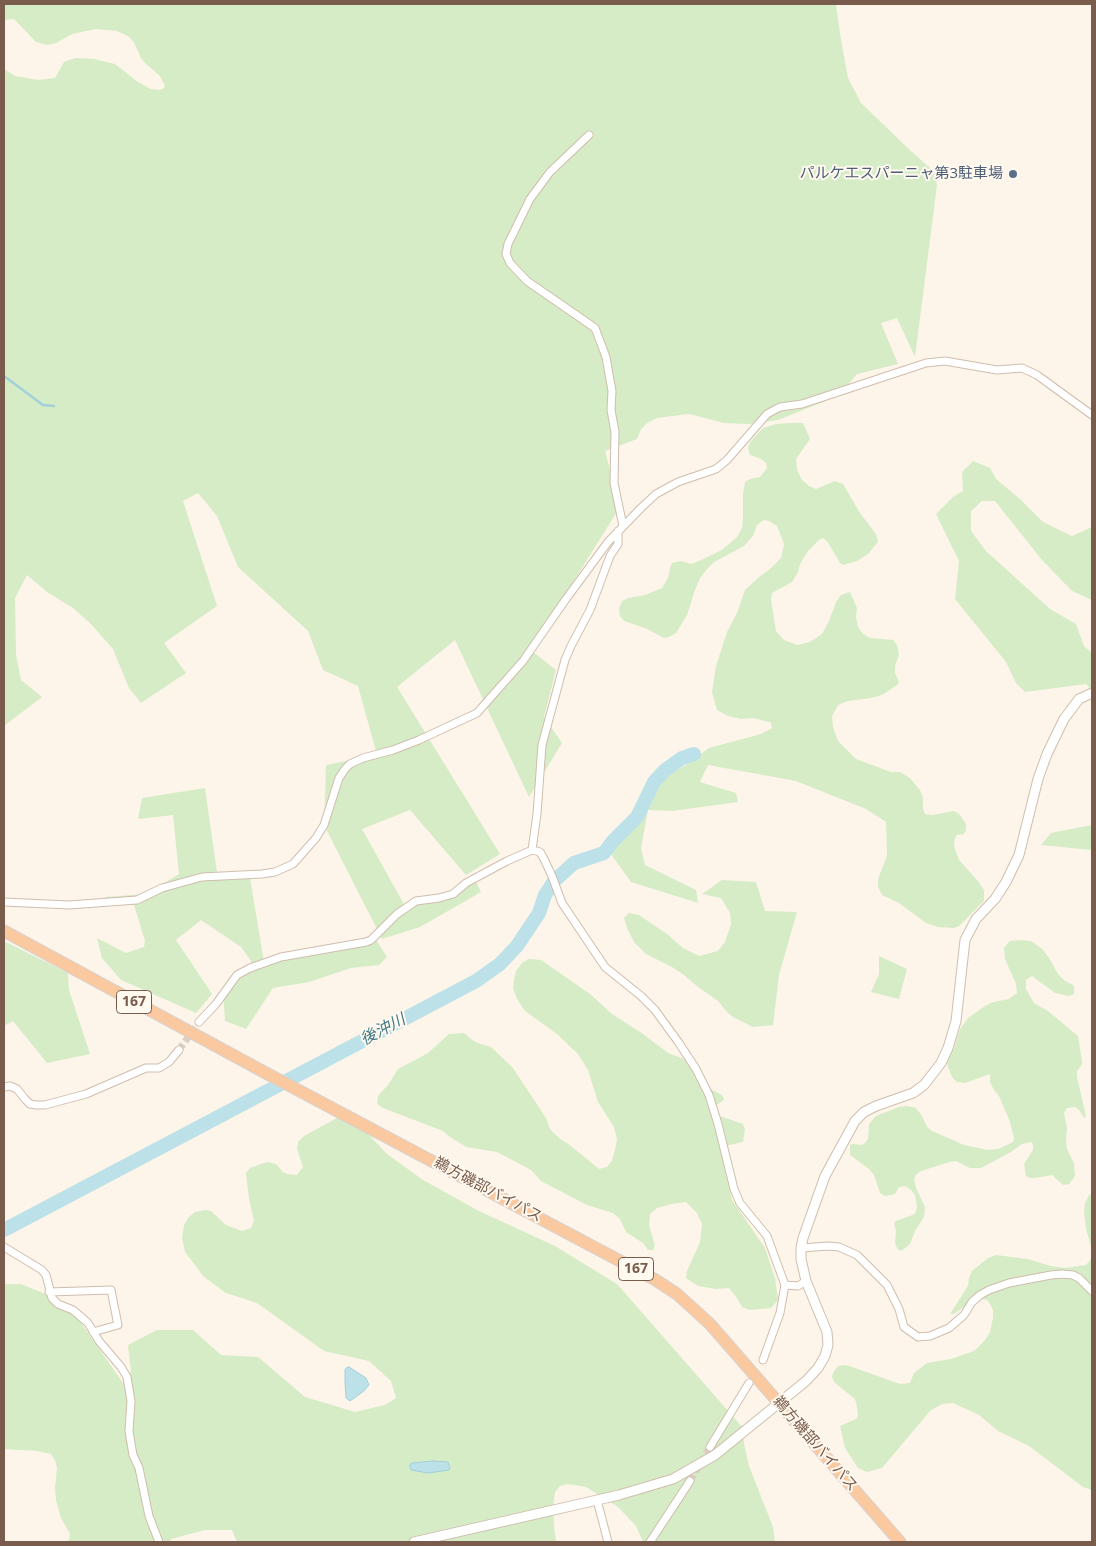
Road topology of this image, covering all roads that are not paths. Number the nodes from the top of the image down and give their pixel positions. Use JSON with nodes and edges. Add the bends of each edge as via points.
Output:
{"nodes":[{"id":1,"x":589,"y":135,"type":"dead end"},
{"id":2,"x":1092,"y":416,"type":"edge"},
{"id":3,"x":621,"y":529,"type":"junction"},
{"id":4,"x":1092,"y":693,"type":"edge"},
{"id":5,"x":532,"y":850,"type":"junction"},
{"id":6,"x":4,"y":902,"type":"edge"},
{"id":7,"x":4,"y":932,"type":"edge"},
{"id":8,"x":199,"y":1022,"type":"tunnel mouth"},
{"id":9,"x":179,"y":1050,"type":"tunnel mouth"},
{"id":10,"x":4,"y":1087,"type":"edge"},
{"id":11,"x":4,"y":1247,"type":"edge"},
{"id":12,"x":801,"y":1248,"type":"junction"},
{"id":13,"x":806,"y":1281,"type":"junction"},
{"id":14,"x":785,"y":1285,"type":"junction"},
{"id":15,"x":1092,"y":1290,"type":"edge"},
{"id":16,"x":50,"y":1292,"type":"junction"},
{"id":17,"x":93,"y":1332,"type":"junction"},
{"id":18,"x":763,"y":1360,"type":"dead end"},
{"id":19,"x":749,"y":1382,"type":"dead end"},
{"id":20,"x":778,"y":1402,"type":"junction"},
{"id":21,"x":710,"y":1447,"type":"tunnel mouth"},
{"id":22,"x":690,"y":1481,"type":"tunnel mouth"},
{"id":23,"x":597,"y":1500,"type":"junction"},
{"id":24,"x":159,"y":1542,"type":"edge"},
{"id":25,"x":414,"y":1542,"type":"edge"},
{"id":26,"x":608,"y":1542,"type":"edge"},
{"id":27,"x":650,"y":1542,"type":"edge"},
{"id":28,"x":900,"y":1542,"type":"edge"}],
"edges":[{"from":1,"to":3,"type":"street","via":[[550,172],[530,198],[506,254],[527,281],[594,328],[606,357],[612,391],[614,483]]},
{"from":2,"to":3,"type":"street","via":[[1037,375],[1022,368],[997,370],[945,361],[926,363],[802,404],[780,406],[767,414],[716,469],[678,482],[656,494]]},
{"from":3,"to":5,"type":"street","via":[[618,544],[610,556],[590,610],[565,660],[542,745]]},
{"from":3,"to":6,"type":"street","via":[[566,599],[523,662],[477,713],[419,740],[363,758],[345,769],[324,825],[293,864],[262,874],[202,877],[162,888],[137,900],[68,904]]},
{"from":4,"to":12,"type":"street","via":[[1079,699],[1064,719],[1038,778],[1019,855],[1006,882],[976,919],[965,940],[956,1021],[941,1063],[924,1085],[914,1092],[876,1106],[855,1121],[825,1176]]},
{"from":5,"to":8,"type":"street","via":[[466,883],[453,894],[416,901],[397,914],[371,940],[281,956],[250,968],[237,976]]},
{"from":5,"to":14,"type":"street","via":[[540,852],[562,903],[606,967],[654,1010],[696,1069],[713,1108],[734,1189],[740,1203],[767,1236]]},
{"from":7,"to":20,"type":"highway","name":"鵜方磯部バイパス","number":"167","via":[[654,1279],[700,1314]]},
{"from":9,"to":10,"type":"street","via":[[159,1068],[146,1068],[86,1094],[45,1105],[30,1104],[17,1088]]},
{"from":11,"to":16,"type":"street","via":[[42,1270]]},
{"from":12,"to":13,"type":"street"},
{"from":12,"to":15,"type":"street","via":[[839,1247],[857,1255],[887,1285],[904,1327],[918,1336],[930,1336],[949,1328],[980,1295],[1009,1283],[1062,1274],[1073,1275]]},
{"from":13,"to":14,"type":"street","via":[[798,1286]]},
{"from":13,"to":20,"type":"street","via":[[828,1332],[828,1345],[818,1368]]},
{"from":14,"to":18,"type":"street","via":[[780,1313]]},
{"from":16,"to":17,"type":"street","via":[[58,1304],[72,1310],[88,1323]]},
{"from":16,"to":17,"type":"street","via":[[111,1290],[118,1325]]},
{"from":17,"to":24,"type":"street","via":[[127,1377],[133,1454]]},
{"from":19,"to":21,"type":"street"},
{"from":20,"to":23,"type":"street","via":[[715,1455],[690,1470],[673,1479]]},
{"from":20,"to":28,"type":"highway","name":"鵜方磯部バイパス","number":"167"},
{"from":22,"to":27,"type":"street"},
{"from":23,"to":25,"type":"street"},
{"from":23,"to":26,"type":"street"}]}
